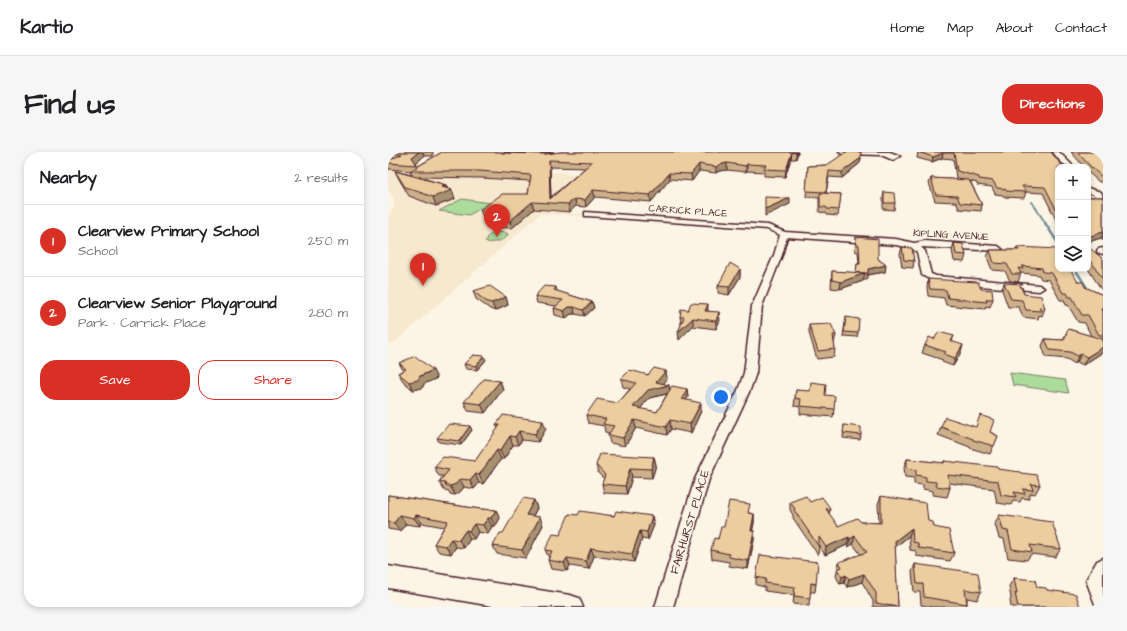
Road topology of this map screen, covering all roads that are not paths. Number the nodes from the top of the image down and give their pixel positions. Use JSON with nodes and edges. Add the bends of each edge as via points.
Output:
{"nodes":[{"id":1,"x":842,"y":152,"type":"edge"},
{"id":2,"x":1056,"y":152,"type":"edge"},
{"id":3,"x":884,"y":154,"type":"dead end"},
{"id":4,"x":1065,"y":164,"type":"edge"},
{"id":5,"x":1091,"y":191,"type":"edge"},
{"id":6,"x":1091,"y":196,"type":"edge"},
{"id":7,"x":589,"y":214,"type":"dead end"},
{"id":8,"x":784,"y":234,"type":"junction"},
{"id":9,"x":914,"y":246,"type":"junction"},
{"id":10,"x":998,"y":249,"type":"edge"},
{"id":11,"x":1038,"y":288,"type":"dead end"},
{"id":12,"x":1103,"y":566,"type":"edge"},
{"id":13,"x":388,"y":577,"type":"edge"},
{"id":14,"x":1103,"y":603,"type":"edge"},
{"id":15,"x":570,"y":607,"type":"edge"},
{"id":16,"x":664,"y":607,"type":"edge"}],
"edges":[{"from":1,"to":3,"type":"street"},
{"from":2,"to":4,"type":"street"},
{"from":5,"to":6,"type":"street","via":[[1100,197]]},
{"from":7,"to":8,"type":"street","name":"CARRICK PLACE","via":[[768,227]]},
{"from":8,"to":9,"type":"street","name":"KIPLING AVENUE","via":[[896,242]]},
{"from":8,"to":16,"type":"street","name":"FAIRHURST PLACE","via":[[757,306],[750,373],[702,479]]},
{"from":9,"to":10,"type":"street","name":"KIPLING AVENUE","via":[[925,244]]},
{"from":9,"to":11,"type":"street","via":[[921,251],[927,275],[934,279]]},
{"from":12,"to":14,"type":"street","via":[[1095,580]]},
{"from":13,"to":15,"type":"main road"}]}
